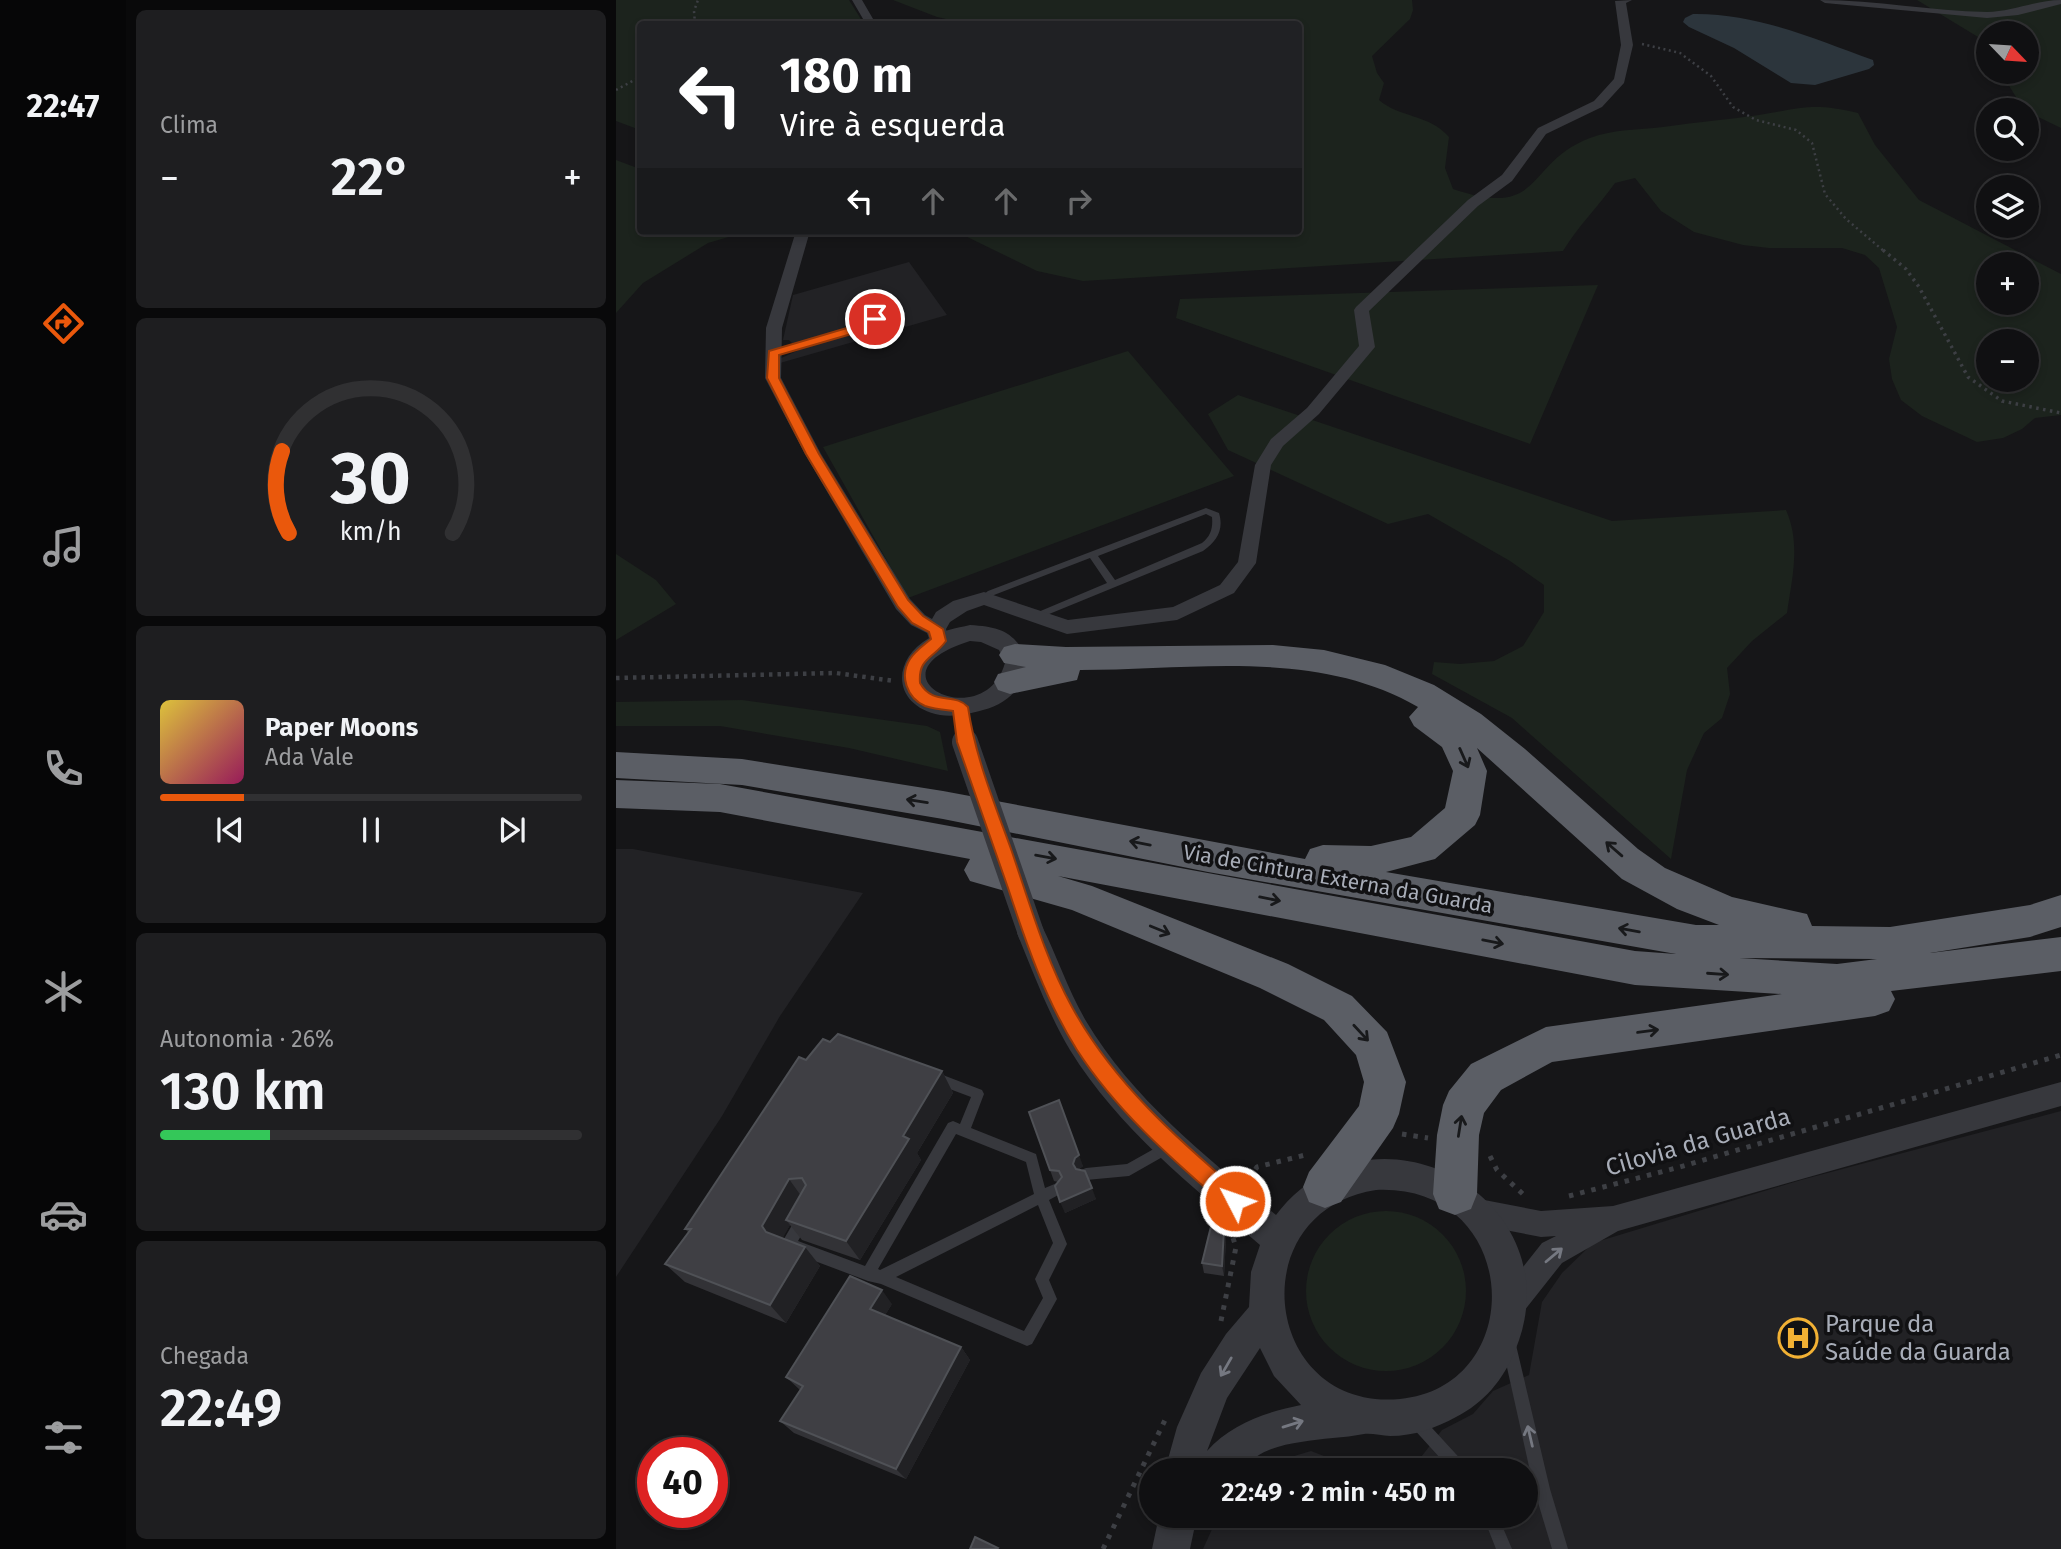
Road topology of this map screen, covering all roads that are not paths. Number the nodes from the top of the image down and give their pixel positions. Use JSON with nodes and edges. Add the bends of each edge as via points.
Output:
{"nodes":[{"id":1,"x":857,"y":0,"type":"edge"},
{"id":2,"x":1627,"y":0,"type":"edge"},
{"id":3,"x":1825,"y":0,"type":"edge"},
{"id":4,"x":2061,"y":1,"type":"edge"},
{"id":5,"x":869,"y":21,"type":"edge"},
{"id":6,"x":802,"y":235,"type":"edge"},
{"id":7,"x":865,"y":301,"type":"dead end"},
{"id":8,"x":773,"y":354,"type":"junction"},
{"id":9,"x":1092,"y":554,"type":"junction"},
{"id":10,"x":1113,"y":584,"type":"junction"},
{"id":11,"x":984,"y":598,"type":"junction"},
{"id":12,"x":1034,"y":617,"type":"junction"},
{"id":13,"x":937,"y":635,"type":"junction"},
{"id":14,"x":1013,"y":668,"type":"junction"},
{"id":15,"x":961,"y":707,"type":"junction"},
{"id":16,"x":616,"y":765,"type":"edge"},
{"id":17,"x":616,"y":794,"type":"edge"},
{"id":18,"x":720,"y":798,"type":"junction"},
{"id":19,"x":1208,"y":857,"type":"junction"},
{"id":20,"x":2046,"y":916,"type":"edge"},
{"id":21,"x":2061,"y":957,"type":"edge"},
{"id":22,"x":916,"y":1071,"type":"edge"},
{"id":23,"x":2061,"y":1094,"type":"edge"},
{"id":24,"x":964,"y":1131,"type":"junction"},
{"id":25,"x":1171,"y":1146,"type":"junction"},
{"id":26,"x":1320,"y":1169,"type":"junction"},
{"id":27,"x":1086,"y":1174,"type":"edge"},
{"id":28,"x":1057,"y":1189,"type":"edge"},
{"id":29,"x":1041,"y":1196,"type":"junction"},
{"id":30,"x":1467,"y":1203,"type":"junction"},
{"id":31,"x":811,"y":1206,"type":"edge"},
{"id":32,"x":1613,"y":1219,"type":"junction"},
{"id":33,"x":1279,"y":1238,"type":"junction"},
{"id":34,"x":874,"y":1276,"type":"junction"},
{"id":35,"x":1267,"y":1313,"type":"junction"},
{"id":36,"x":1508,"y":1322,"type":"junction"},
{"id":37,"x":1359,"y":1418,"type":"junction"},
{"id":38,"x":1414,"y":1419,"type":"junction"},
{"id":39,"x":1186,"y":1458,"type":"edge"},
{"id":40,"x":1229,"y":1458,"type":"edge"},
{"id":41,"x":1450,"y":1458,"type":"edge"},
{"id":42,"x":1496,"y":1528,"type":"edge"},
{"id":43,"x":1504,"y":1549,"type":"edge"},
{"id":44,"x":1559,"y":1549,"type":"edge"}],
"edges":[{"from":1,"to":5,"type":"street"},
{"from":2,"to":12,"type":"street","via":[[1620,1],[1627,45],[1620,80],[1598,104],[1542,131],[1507,178],[1473,203],[1361,310],[1367,347],[1313,411],[1277,443],[1263,466],[1247,563],[1227,589],[1177,614],[1117,623],[1067,627]]},
{"from":3,"to":4,"type":"street","via":[[1987,15]]},
{"from":6,"to":8,"type":"street","via":[[774,328]]},
{"from":7,"to":8,"type":"lane","via":[[875,319],[869,324]]},
{"from":8,"to":13,"type":"street","via":[[773,378],[813,454],[903,604]]},
{"from":9,"to":10,"type":"lane"},
{"from":9,"to":10,"type":"lane","via":[[1206,511],[1216,515],[1218,531],[1200,549]]},
{"from":9,"to":11,"type":"lane"},
{"from":10,"to":12,"type":"lane"},
{"from":11,"to":12,"type":"street"},
{"from":11,"to":13,"type":"street","via":[[943,617]]},
{"from":13,"to":14,"type":"street","via":[[970,633],[999,638],[1009,645]]},
{"from":13,"to":15,"type":"street","via":[[916,660],[913,684],[929,702]]},
{"from":14,"to":15,"type":"street","via":[[989,698]]},
{"from":14,"to":19,"type":"highway","one_way":true,"via":[[1064,672],[1283,669],[1344,678],[1409,704],[1456,739],[1470,771],[1462,815],[1422,849],[1371,861]]},
{"from":20,"to":14,"type":"highway","one_way":true,"via":[[1862,929],[1767,923],[1702,904],[1636,868],[1466,723],[1422,693],[1348,664],[1289,656],[1063,658]]},
{"from":15,"to":25,"type":"street","bridge":true,"via":[[965,742],[1031,933],[1063,1009],[1118,1089]]},
{"from":19,"to":16,"type":"highway","name":"Via de Cintura Externa da Guarda","one_way":true,"via":[[943,805],[742,772]]},
{"from":17,"to":18,"type":"highway","name":"Via de Cintura Externa da Guarda"},
{"from":18,"to":21,"type":"highway","name":"Via de Cintura Externa da Guarda","one_way":true,"via":[[1635,968],[1837,981]]},
{"from":18,"to":26,"type":"highway","one_way":true,"via":[[1079,897],[1274,976],[1338,1008],[1373,1045],[1385,1083],[1378,1114],[1364,1133]]},
{"from":20,"to":19,"type":"highway","name":"Via de Cintura Externa da Guarda","one_way":true,"via":[[1890,943],[1696,942]]},
{"from":30,"to":21,"type":"highway","one_way":true,"via":[[1458,1142],[1464,1105],[1486,1077],[1546,1045],[1969,986]]},
{"from":22,"to":24,"type":"lane","via":[[978,1094]]},
{"from":23,"to":32,"type":"street"},
{"from":24,"to":29,"type":"lane","via":[[1031,1158]]},
{"from":24,"to":34,"type":"lane","via":[[953,1127]]},
{"from":25,"to":27,"type":"lane","via":[[1129,1170]]},
{"from":25,"to":33,"type":"street"},
{"from":26,"to":30,"type":"street","via":[[1405,1174]]},
{"from":26,"to":33,"type":"street","via":[[1301,1209]]},
{"from":28,"to":29,"type":"lane"},
{"from":29,"to":34,"type":"lane"},
{"from":29,"to":34,"type":"lane","via":[[1060,1244],[1042,1279],[1050,1299],[1027,1339]]},
{"from":30,"to":32,"type":"street","via":[[1541,1224]]},
{"from":30,"to":36,"type":"street","via":[[1498,1254]]},
{"from":31,"to":34,"type":"lane","via":[[789,1244]]},
{"from":36,"to":32,"type":"street","one_way":true,"via":[[1552,1253]]},
{"from":33,"to":35,"type":"street","via":[[1266,1276]]},
{"from":35,"to":37,"type":"street","via":[[1284,1357],[1311,1388]]},
{"from":35,"to":39,"type":"street","one_way":true,"via":[[1242,1338],[1209,1396]]},
{"from":36,"to":38,"type":"street","via":[[1482,1377],[1451,1403]]},
{"from":44,"to":36,"type":"lane","one_way":true},
{"from":37,"to":38,"type":"street"},
{"from":40,"to":37,"type":"street","one_way":true,"via":[[1250,1439],[1301,1421]]},
{"from":38,"to":41,"type":"lane"},
{"from":42,"to":43,"type":"lane"}]}
